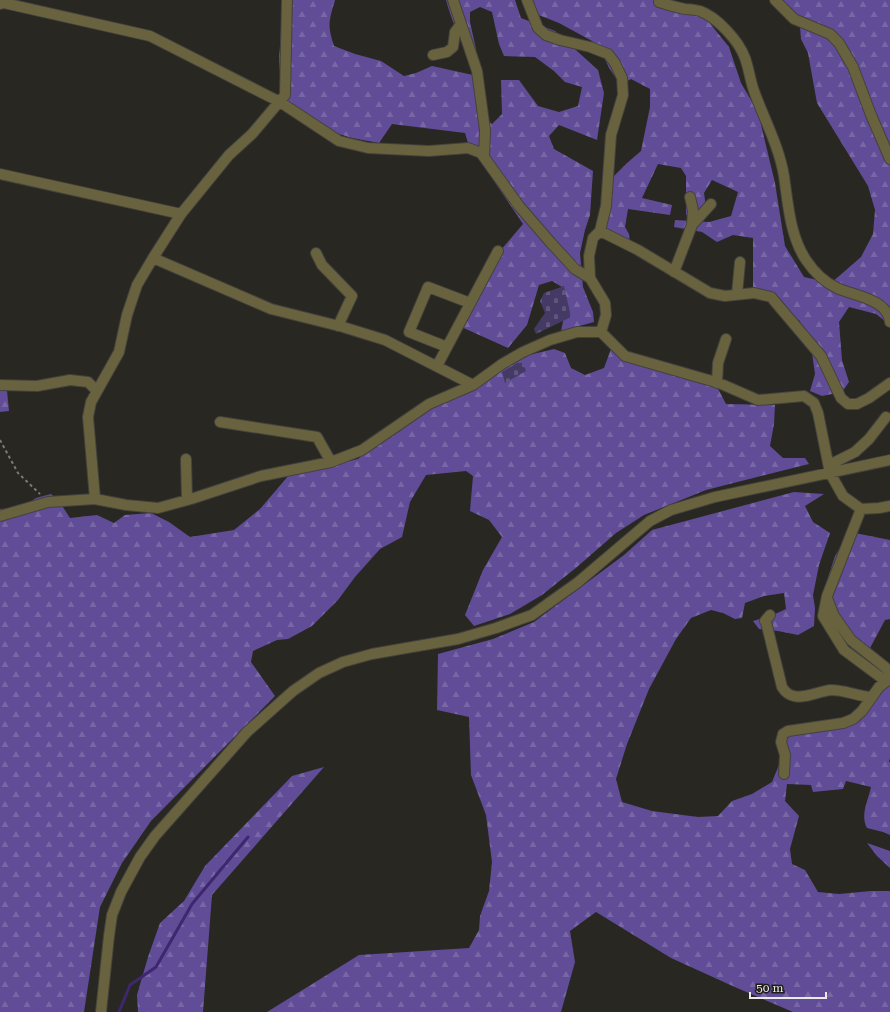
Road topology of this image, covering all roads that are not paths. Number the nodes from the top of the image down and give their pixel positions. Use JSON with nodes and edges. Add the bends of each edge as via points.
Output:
{"nodes":[{"id":1,"x":287,"y":0,"type":"edge"},
{"id":2,"x":453,"y":0,"type":"edge"},
{"id":3,"x":527,"y":0,"type":"edge"},
{"id":4,"x":662,"y":0,"type":"edge"},
{"id":5,"x":775,"y":0,"type":"edge"},
{"id":6,"x":2,"y":2,"type":"edge"},
{"id":7,"x":461,"y":24,"type":"junction"},
{"id":8,"x":433,"y":55,"type":"dead end"},
{"id":9,"x":280,"y":102,"type":"junction"},
{"id":10,"x":484,"y":157,"type":"junction"},
{"id":11,"x":890,"y":159,"type":"edge"},
{"id":12,"x":0,"y":174,"type":"edge"},
{"id":13,"x":690,"y":197,"type":"dead end"},
{"id":14,"x":711,"y":204,"type":"dead end"},
{"id":15,"x":182,"y":214,"type":"junction"},
{"id":16,"x":692,"y":225,"type":"junction"},
{"id":17,"x":600,"y":231,"type":"junction"},
{"id":18,"x":498,"y":251,"type":"dead end"},
{"id":19,"x":316,"y":253,"type":"dead end"},
{"id":20,"x":153,"y":258,"type":"junction"},
{"id":21,"x":740,"y":262,"type":"dead end"},
{"id":22,"x":674,"y":272,"type":"junction"},
{"id":23,"x":590,"y":278,"type":"junction"},
{"id":24,"x":737,"y":294,"type":"junction"},
{"id":25,"x":470,"y":303,"type":"junction"},
{"id":26,"x":890,"y":322,"type":"edge"},
{"id":27,"x":338,"y":326,"type":"junction"},
{"id":28,"x":601,"y":332,"type":"junction"},
{"id":29,"x":726,"y":340,"type":"dead end"},
{"id":30,"x":447,"y":346,"type":"junction"},
{"id":31,"x":437,"y":366,"type":"junction"},
{"id":32,"x":717,"y":383,"type":"junction"},
{"id":33,"x":890,"y":383,"type":"edge"},
{"id":34,"x":473,"y":385,"type":"junction"},
{"id":35,"x":0,"y":386,"type":"edge"},
{"id":36,"x":97,"y":391,"type":"junction"},
{"id":37,"x":886,"y":418,"type":"dead end"},
{"id":38,"x":220,"y":422,"type":"dead end"},
{"id":39,"x":186,"y":459,"type":"dead end"},
{"id":40,"x":890,"y":460,"type":"edge"},
{"id":41,"x":331,"y":462,"type":"junction"},
{"id":42,"x":830,"y":469,"type":"junction"},
{"id":43,"x":95,"y":499,"type":"junction"},
{"id":44,"x":187,"y":500,"type":"junction"},
{"id":45,"x":890,"y":506,"type":"edge"},
{"id":46,"x":861,"y":509,"type":"junction"},
{"id":47,"x":0,"y":516,"type":"edge"},
{"id":48,"x":770,"y":615,"type":"dead end"},
{"id":49,"x":889,"y":678,"type":"edge"},
{"id":50,"x":871,"y":697,"type":"junction"},
{"id":51,"x":784,"y":774,"type":"dead end"},
{"id":52,"x":100,"y":1012,"type":"edge"}],
"edges":[{"from":1,"to":9,"type":"street","via":[[285,95]]},
{"from":2,"to":7,"type":"street"},
{"from":3,"to":17,"type":"street","via":[[538,28],[546,35],[608,54],[622,78],[623,95],[611,135],[606,206]]},
{"from":4,"to":26,"type":"street","via":[[659,2],[701,11],[733,37],[745,58],[753,90],[768,124],[783,171],[793,233],[805,259],[818,276],[836,288],[882,307],[890,317]]},
{"from":5,"to":11,"type":"street","via":[[794,19],[830,34],[839,43],[853,67],[870,115]]},
{"from":6,"to":9,"type":"street","via":[[150,36]]},
{"from":7,"to":8,"type":"street","via":[[455,32],[453,47],[447,52]]},
{"from":7,"to":10,"type":"street","via":[[477,71],[485,130]]},
{"from":9,"to":10,"type":"street","via":[[338,141],[368,148],[422,151],[468,148],[481,153]]},
{"from":9,"to":15,"type":"street","via":[[252,134],[229,155]]},
{"from":10,"to":23,"type":"street","via":[[519,206],[551,243],[574,269]]},
{"from":12,"to":15,"type":"street"},
{"from":13,"to":16,"type":"street","via":[[693,210]]},
{"from":14,"to":16,"type":"street"},
{"from":15,"to":20,"type":"street"},
{"from":16,"to":22,"type":"street"},
{"from":17,"to":22,"type":"street"},
{"from":17,"to":23,"type":"street","via":[[593,238],[589,256]]},
{"from":18,"to":25,"type":"street"},
{"from":19,"to":27,"type":"street","via":[[322,265],[352,296]]},
{"from":20,"to":27,"type":"street","via":[[271,309]]},
{"from":20,"to":36,"type":"street","via":[[137,286],[119,352]]},
{"from":21,"to":24,"type":"street"},
{"from":22,"to":24,"type":"street","via":[[710,293],[725,296]]},
{"from":23,"to":28,"type":"street","via":[[605,303],[606,315]]},
{"from":24,"to":33,"type":"street","via":[[754,293],[771,297],[822,356],[840,398],[848,404],[857,404]]},
{"from":25,"to":30,"type":"street"},
{"from":25,"to":30,"type":"street","via":[[428,287],[409,332]]},
{"from":27,"to":31,"type":"street","via":[[385,340]]},
{"from":28,"to":32,"type":"street","via":[[625,356]]},
{"from":28,"to":34,"type":"street","via":[[577,332],[550,340],[502,364]]},
{"from":29,"to":32,"type":"street","via":[[718,363]]},
{"from":30,"to":31,"type":"street"},
{"from":31,"to":34,"type":"street"},
{"from":32,"to":42,"type":"street","via":[[758,400],[804,396],[814,403]]},
{"from":34,"to":41,"type":"street","via":[[429,404],[362,450]]},
{"from":35,"to":36,"type":"street","via":[[37,386],[70,380],[88,382]]},
{"from":36,"to":43,"type":"street","via":[[91,402],[88,417]]},
{"from":37,"to":42,"type":"street","via":[[855,452]]},
{"from":38,"to":41,"type":"street","via":[[317,437]]},
{"from":39,"to":44,"type":"street"},
{"from":40,"to":42,"type":"street"},
{"from":41,"to":44,"type":"street","via":[[261,476]]},
{"from":42,"to":46,"type":"street","via":[[843,496]]},
{"from":42,"to":52,"type":"street","via":[[671,510],[650,521],[577,583],[532,615],[458,639],[372,654],[343,662],[320,673],[293,691],[247,732],[155,836],[140,857],[112,915]]},
{"from":43,"to":44,"type":"street","via":[[158,508]]},
{"from":43,"to":47,"type":"street","via":[[48,502]]},
{"from":45,"to":46,"type":"street"},
{"from":46,"to":49,"type":"street","via":[[827,596],[823,616],[844,650],[883,679]]},
{"from":48,"to":50,"type":"street","via":[[766,622],[782,687],[787,694],[796,697],[831,690]]},
{"from":49,"to":50,"type":"street"},
{"from":50,"to":51,"type":"street","via":[[853,719],[783,734],[781,742],[785,755]]}]}
